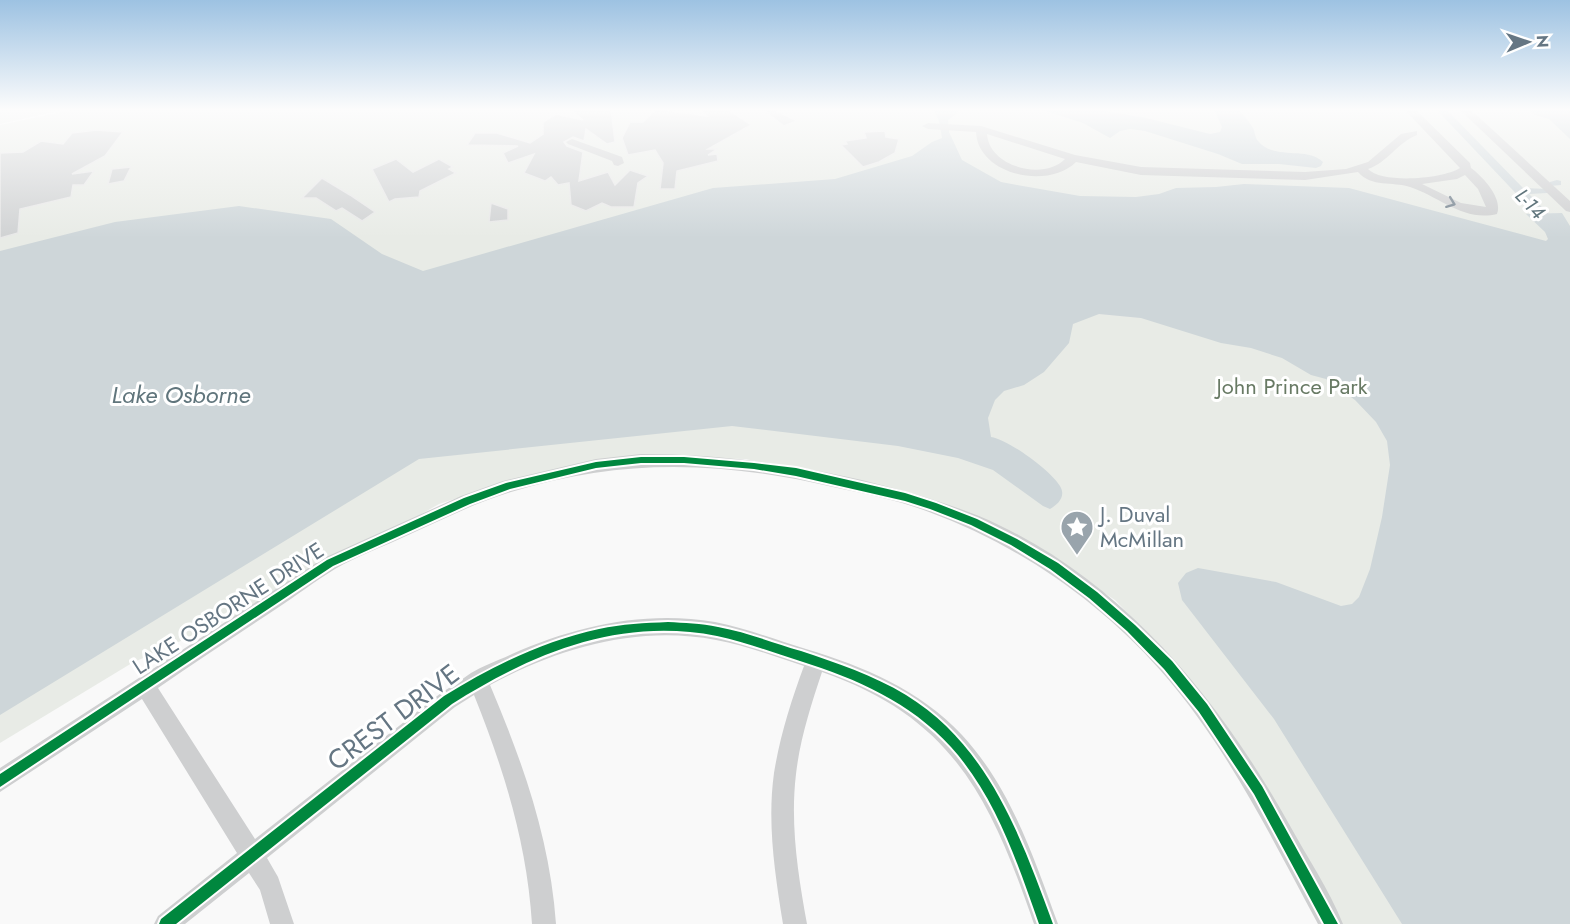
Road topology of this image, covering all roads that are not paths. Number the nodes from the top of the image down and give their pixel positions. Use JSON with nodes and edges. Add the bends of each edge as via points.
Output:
{"nodes":[{"id":1,"x":602,"y":152,"type":"edge"},
{"id":2,"x":987,"y":152,"type":"edge"},
{"id":3,"x":1054,"y":152,"type":"edge"},
{"id":4,"x":1400,"y":152,"type":"edge"},
{"id":5,"x":1454,"y":152,"type":"edge"},
{"id":6,"x":1510,"y":152,"type":"edge"},
{"id":7,"x":1073,"y":158,"type":"junction"},
{"id":8,"x":618,"y":163,"type":"dead end"},
{"id":9,"x":1366,"y":166,"type":"junction"},
{"id":10,"x":1465,"y":170,"type":"junction"},
{"id":11,"x":1305,"y":176,"type":"junction"},
{"id":12,"x":1370,"y":178,"type":"junction"},
{"id":13,"x":1413,"y":184,"type":"junction"},
{"id":14,"x":1570,"y":208,"type":"edge"},
{"id":15,"x":816,"y":660,"type":"junction"},
{"id":16,"x":478,"y":680,"type":"junction"},
{"id":17,"x":145,"y":685,"type":"junction"},
{"id":18,"x":0,"y":781,"type":"edge"},
{"id":19,"x":252,"y":855,"type":"junction"},
{"id":20,"x":166,"y":924,"type":"edge"},
{"id":21,"x":282,"y":924,"type":"edge"},
{"id":22,"x":544,"y":924,"type":"edge"},
{"id":23,"x":795,"y":924,"type":"edge"},
{"id":24,"x":1046,"y":924,"type":"edge"},
{"id":25,"x":1330,"y":924,"type":"edge"}],
"edges":[{"from":1,"to":8,"type":"street","via":[[618,159]]},
{"from":2,"to":7,"type":"street","via":[[1013,168],[1037,173],[1064,168]]},
{"from":3,"to":7,"type":"street"},
{"from":4,"to":9,"type":"street","via":[[1382,164]]},
{"from":5,"to":10,"type":"street","via":[[1466,165]]},
{"from":6,"to":14,"type":"street"},
{"from":7,"to":11,"type":"street","via":[[1140,171]]},
{"from":9,"to":11,"type":"street"},
{"from":9,"to":12,"type":"street"},
{"from":10,"to":13,"type":"street"},
{"from":13,"to":10,"type":"street","one_way":true,"via":[[1457,206],[1493,211],[1486,193],[1472,173]]},
{"from":11,"to":12,"type":"street"},
{"from":12,"to":13,"type":"street"},
{"from":15,"to":16,"type":"street","name":"CREST DRIVE","via":[[729,634],[668,627],[630,628],[554,644]]},
{"from":15,"to":23,"type":"street","via":[[798,713],[784,786],[786,869]]},
{"from":15,"to":24,"type":"street","name":"CREST DRIVE","via":[[891,691],[956,744],[998,802]]},
{"from":16,"to":19,"type":"street","name":"CREST DRIVE"},
{"from":16,"to":22,"type":"street","via":[[526,804]]},
{"from":17,"to":18,"type":"street","name":"LAKE OSBORNE DRIVE"},
{"from":17,"to":19,"type":"street"},
{"from":17,"to":25,"type":"street","name":"LAKE OSBORNE DRIVE","via":[[330,563],[466,501],[509,486],[596,465],[641,460],[684,460],[796,472],[905,497],[974,522],[1024,548],[1093,595],[1131,628],[1203,708],[1257,790]]},
{"from":19,"to":20,"type":"street","name":"CREST DRIVE"},
{"from":19,"to":21,"type":"street","via":[[270,885]]}]}
